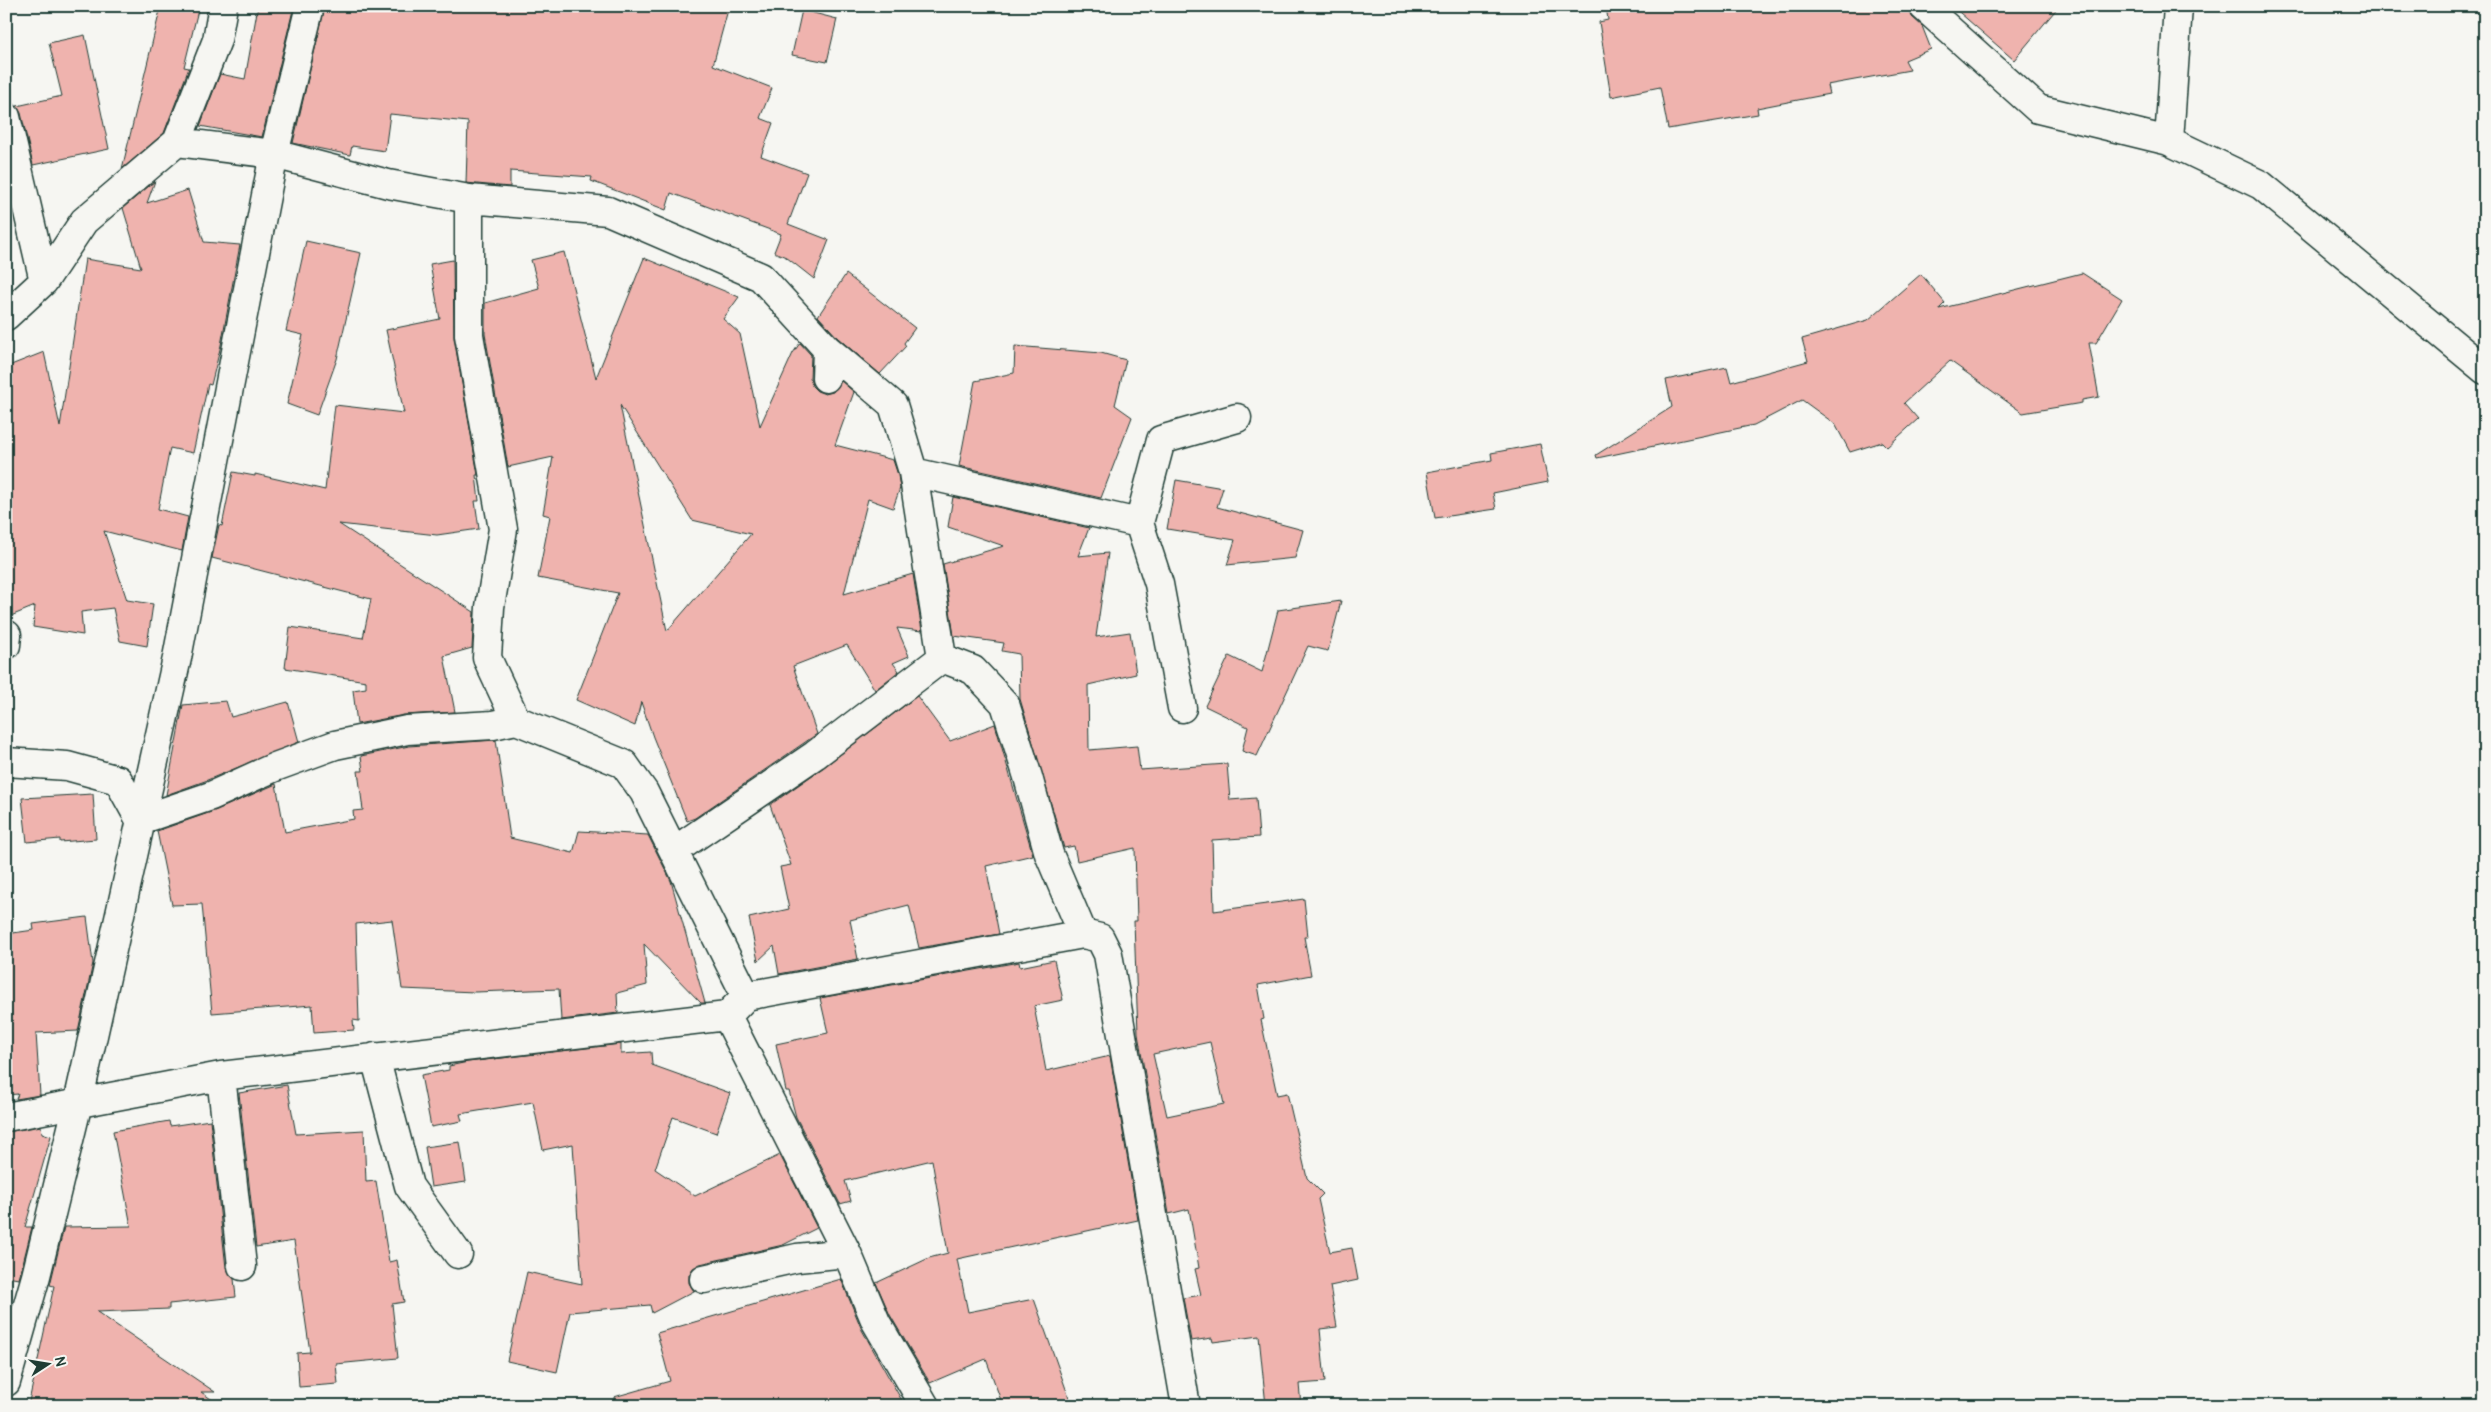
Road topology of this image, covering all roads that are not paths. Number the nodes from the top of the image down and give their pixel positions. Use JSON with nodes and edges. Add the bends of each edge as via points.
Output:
{"nodes":[{"id":1,"x":223,"y":6,"type":"edge"},
{"id":2,"x":310,"y":6,"type":"edge"},
{"id":3,"x":1923,"y":6,"type":"edge"},
{"id":4,"x":2178,"y":6,"type":"edge"},
{"id":5,"x":6,"y":117,"type":"edge"},
{"id":6,"x":2169,"y":141,"type":"junction"},
{"id":7,"x":177,"y":142,"type":"junction"},
{"id":8,"x":274,"y":154,"type":"junction"},
{"id":9,"x":469,"y":199,"type":"junction"},
{"id":10,"x":44,"y":281,"type":"junction"},
{"id":11,"x":6,"y":316,"type":"edge"},
{"id":12,"x":827,"y":349,"type":"junction"},
{"id":13,"x":2485,"y":370,"type":"edge"},
{"id":14,"x":826,"y":378,"type":"dead end"},
{"id":15,"x":1237,"y":418,"type":"dead end"},
{"id":16,"x":913,"y":472,"type":"junction"},
{"id":17,"x":1139,"y":523,"type":"junction"},
{"id":18,"x":942,"y":658,"type":"junction"},
{"id":19,"x":1182,"y":708,"type":"dead end"},
{"id":20,"x":516,"y":720,"type":"junction"},
{"id":21,"x":6,"y":762,"type":"edge"},
{"id":22,"x":140,"y":820,"type":"junction"},
{"id":23,"x":674,"y":851,"type":"junction"},
{"id":24,"x":1083,"y":934,"type":"junction"},
{"id":25,"x":746,"y":996,"type":"junction"},
{"id":26,"x":727,"y":1016,"type":"junction"},
{"id":27,"x":374,"y":1057,"type":"junction"},
{"id":28,"x":220,"y":1076,"type":"junction"},
{"id":29,"x":78,"y":1103,"type":"junction"},
{"id":30,"x":6,"y":1118,"type":"edge"},
{"id":31,"x":847,"y":1253,"type":"junction"},
{"id":32,"x":458,"y":1254,"type":"dead end"},
{"id":33,"x":242,"y":1266,"type":"dead end"},
{"id":34,"x":704,"y":1279,"type":"dead end"},
{"id":35,"x":6,"y":1382,"type":"edge"},
{"id":36,"x":925,"y":1406,"type":"edge"},
{"id":37,"x":1186,"y":1406,"type":"edge"}],
"edges":[{"from":1,"to":7,"type":"street","via":[[217,40]]},
{"from":2,"to":8,"type":"street"},
{"from":3,"to":6,"type":"street","via":[[2038,110]]},
{"from":4,"to":6,"type":"street"},
{"from":5,"to":10,"type":"street"},
{"from":6,"to":13,"type":"street","via":[[2261,185]]},
{"from":7,"to":8,"type":"street"},
{"from":7,"to":10,"type":"street","via":[[84,221]]},
{"from":8,"to":9,"type":"street","via":[[388,184]]},
{"from":8,"to":22,"type":"street","via":[[177,658]]},
{"from":9,"to":12,"type":"street","via":[[608,211],[761,277]]},
{"from":9,"to":20,"type":"street","via":[[469,335],[503,529],[490,607],[488,658]]},
{"from":10,"to":11,"type":"street"},
{"from":12,"to":14,"type":"street"},
{"from":12,"to":16,"type":"street","via":[[893,405]]},
{"from":15,"to":17,"type":"street","via":[[1160,440]]},
{"from":16,"to":17,"type":"street"},
{"from":16,"to":18,"type":"street"},
{"from":17,"to":19,"type":"street","via":[[1159,584]]},
{"from":18,"to":23,"type":"street","via":[[816,755]]},
{"from":18,"to":24,"type":"street","via":[[973,670],[1005,704],[1049,854]]},
{"from":20,"to":22,"type":"street","via":[[493,725],[407,730],[336,745],[275,767],[211,796]]},
{"from":20,"to":23,"type":"street","via":[[624,764],[644,792]]},
{"from":21,"to":22,"type":"street","via":[[67,766],[118,780]]},
{"from":22,"to":29,"type":"street"},
{"from":23,"to":25,"type":"street"},
{"from":24,"to":25,"type":"street"},
{"from":24,"to":37,"type":"street","via":[[1100,938],[1108,954]]},
{"from":25,"to":26,"type":"street"},
{"from":26,"to":27,"type":"street"},
{"from":26,"to":31,"type":"street"},
{"from":27,"to":28,"type":"street"},
{"from":27,"to":32,"type":"street","via":[[409,1186]]},
{"from":28,"to":29,"type":"street"},
{"from":28,"to":33,"type":"street"},
{"from":29,"to":30,"type":"street"},
{"from":29,"to":35,"type":"street","via":[[36,1276]]},
{"from":31,"to":34,"type":"street","via":[[797,1258]]},
{"from":31,"to":36,"type":"street","via":[[876,1322]]}]}
